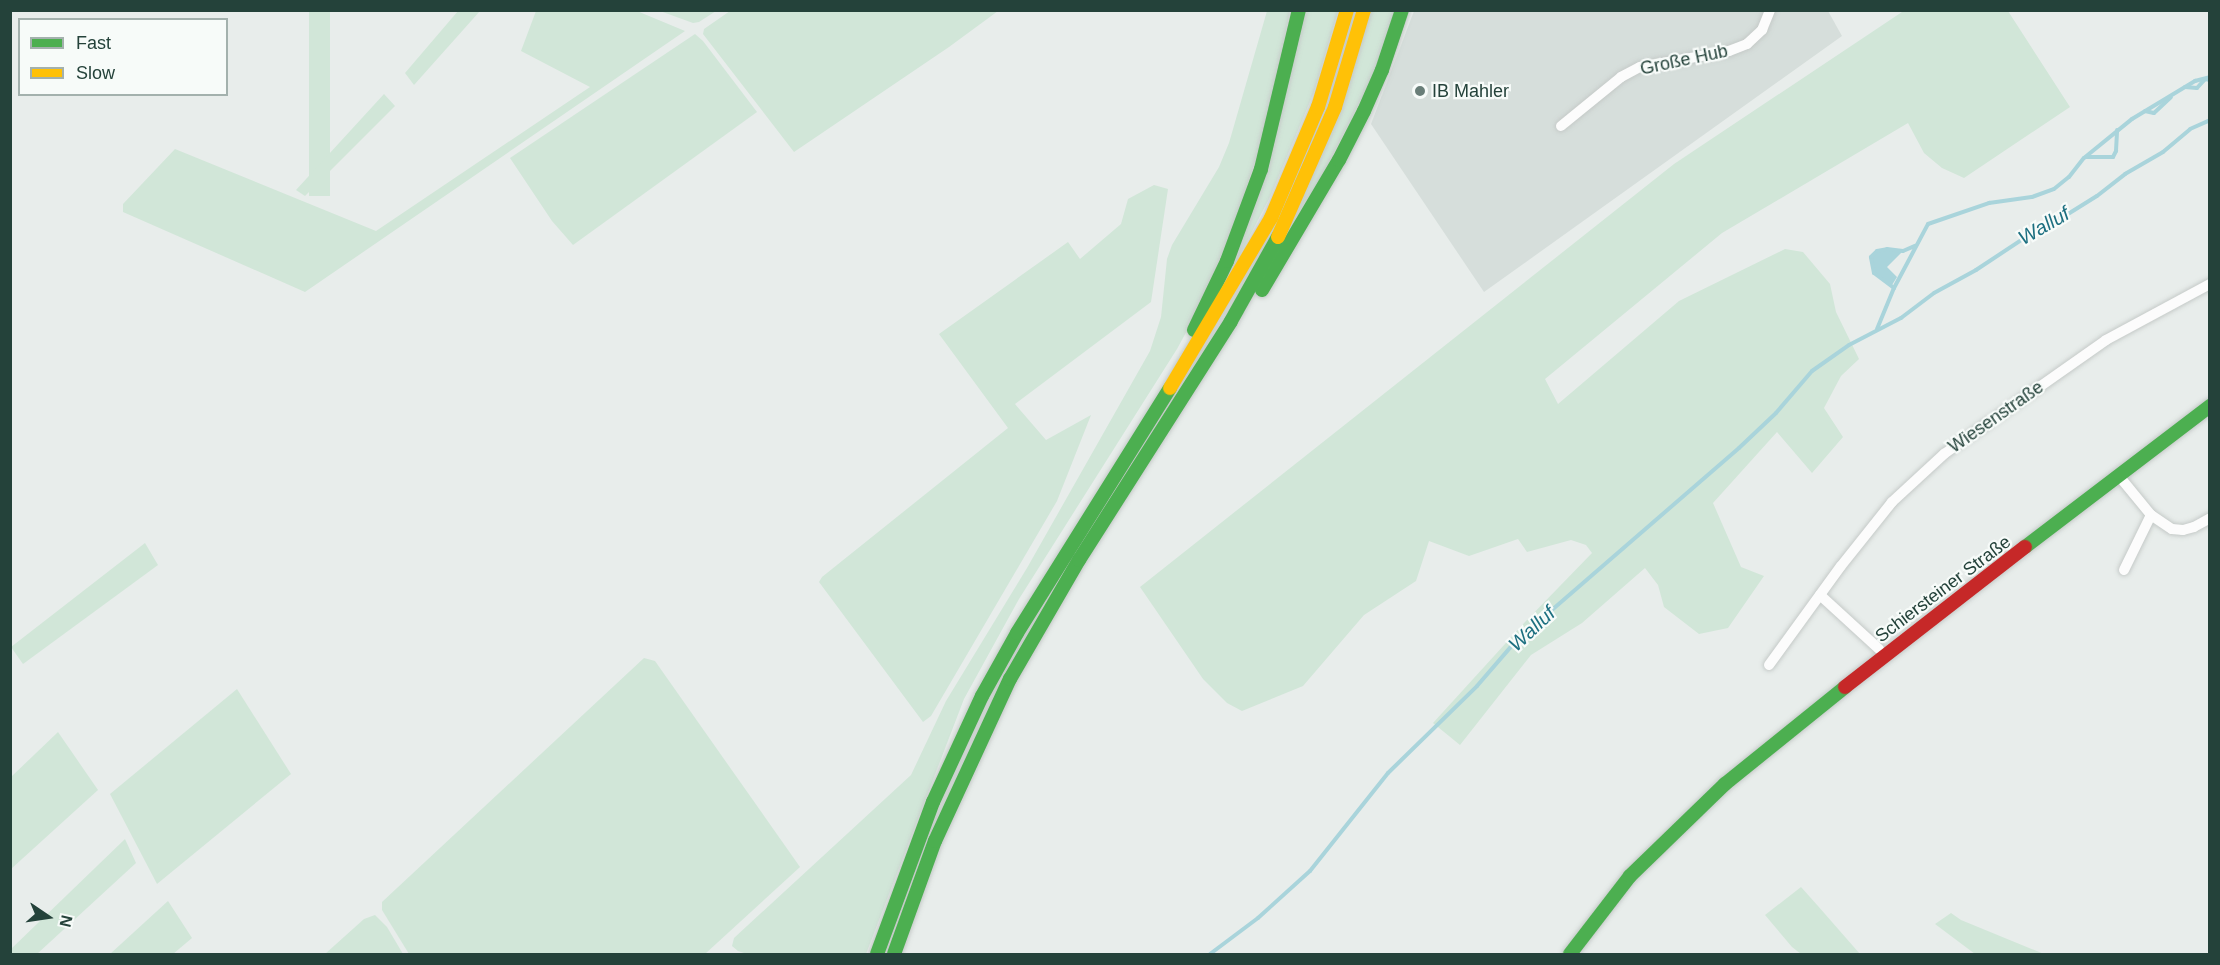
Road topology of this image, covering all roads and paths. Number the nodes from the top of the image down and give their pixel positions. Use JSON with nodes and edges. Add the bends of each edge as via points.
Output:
{"nodes":[{"id":1,"x":1299,"y":10,"type":"edge"},
{"id":2,"x":1347,"y":10,"type":"edge"},
{"id":3,"x":1364,"y":10,"type":"edge"},
{"id":4,"x":1402,"y":10,"type":"edge"},
{"id":5,"x":1770,"y":10,"type":"edge"},
{"id":6,"x":1561,"y":126,"type":"dead end"},
{"id":7,"x":2210,"y":284,"type":"edge"},
{"id":8,"x":1198,"y":375,"type":"junction"},
{"id":9,"x":2210,"y":406,"type":"edge"},
{"id":10,"x":1147,"y":424,"type":"junction"},
{"id":11,"x":2118,"y":476,"type":"junction"},
{"id":12,"x":2151,"y":515,"type":"junction"},
{"id":13,"x":2210,"y":518,"type":"edge"},
{"id":14,"x":2124,"y":570,"type":"dead end"},
{"id":15,"x":1820,"y":595,"type":"junction"},
{"id":16,"x":1879,"y":649,"type":"dead end"},
{"id":17,"x":1769,"y":665,"type":"dead end"},
{"id":18,"x":877,"y":954,"type":"edge"},
{"id":19,"x":894,"y":954,"type":"edge"},
{"id":20,"x":1570,"y":954,"type":"edge"}],
"edges":[{"from":1,"to":10,"type":"main road","via":[[1272,129],[1245,216],[1198,323]]},
{"from":2,"to":10,"type":"main road","via":[[1318,107],[1271,218],[1243,271]]},
{"from":3,"to":8,"type":"main road","via":[[1313,165],[1262,267]]},
{"from":4,"to":8,"type":"main road","via":[[1382,70],[1339,160],[1249,310]]},
{"from":5,"to":6,"type":"street","name":"Große Hub","via":[[1762,30],[1747,44],[1729,51],[1640,67]]},
{"from":7,"to":15,"type":"street","name":"Wiesenstraße","via":[[2106,340],[1944,454],[1892,502]]},
{"from":8,"to":19,"type":"main road","via":[[1080,560],[1010,679],[943,821]]},
{"from":9,"to":11,"type":"main road","name":"Schiersteiner Straße"},
{"from":10,"to":18,"type":"main road","via":[[982,696],[933,802]]},
{"from":11,"to":12,"type":"street"},
{"from":11,"to":20,"type":"main road","name":"Schiersteiner Straße","via":[[1884,655],[1701,805],[1630,876]]},
{"from":12,"to":13,"type":"street","via":[[2172,529],[2183,530]]},
{"from":12,"to":14,"type":"street"},
{"from":15,"to":16,"type":"street"},
{"from":15,"to":17,"type":"street","name":"Wiesenstraße"}]}
